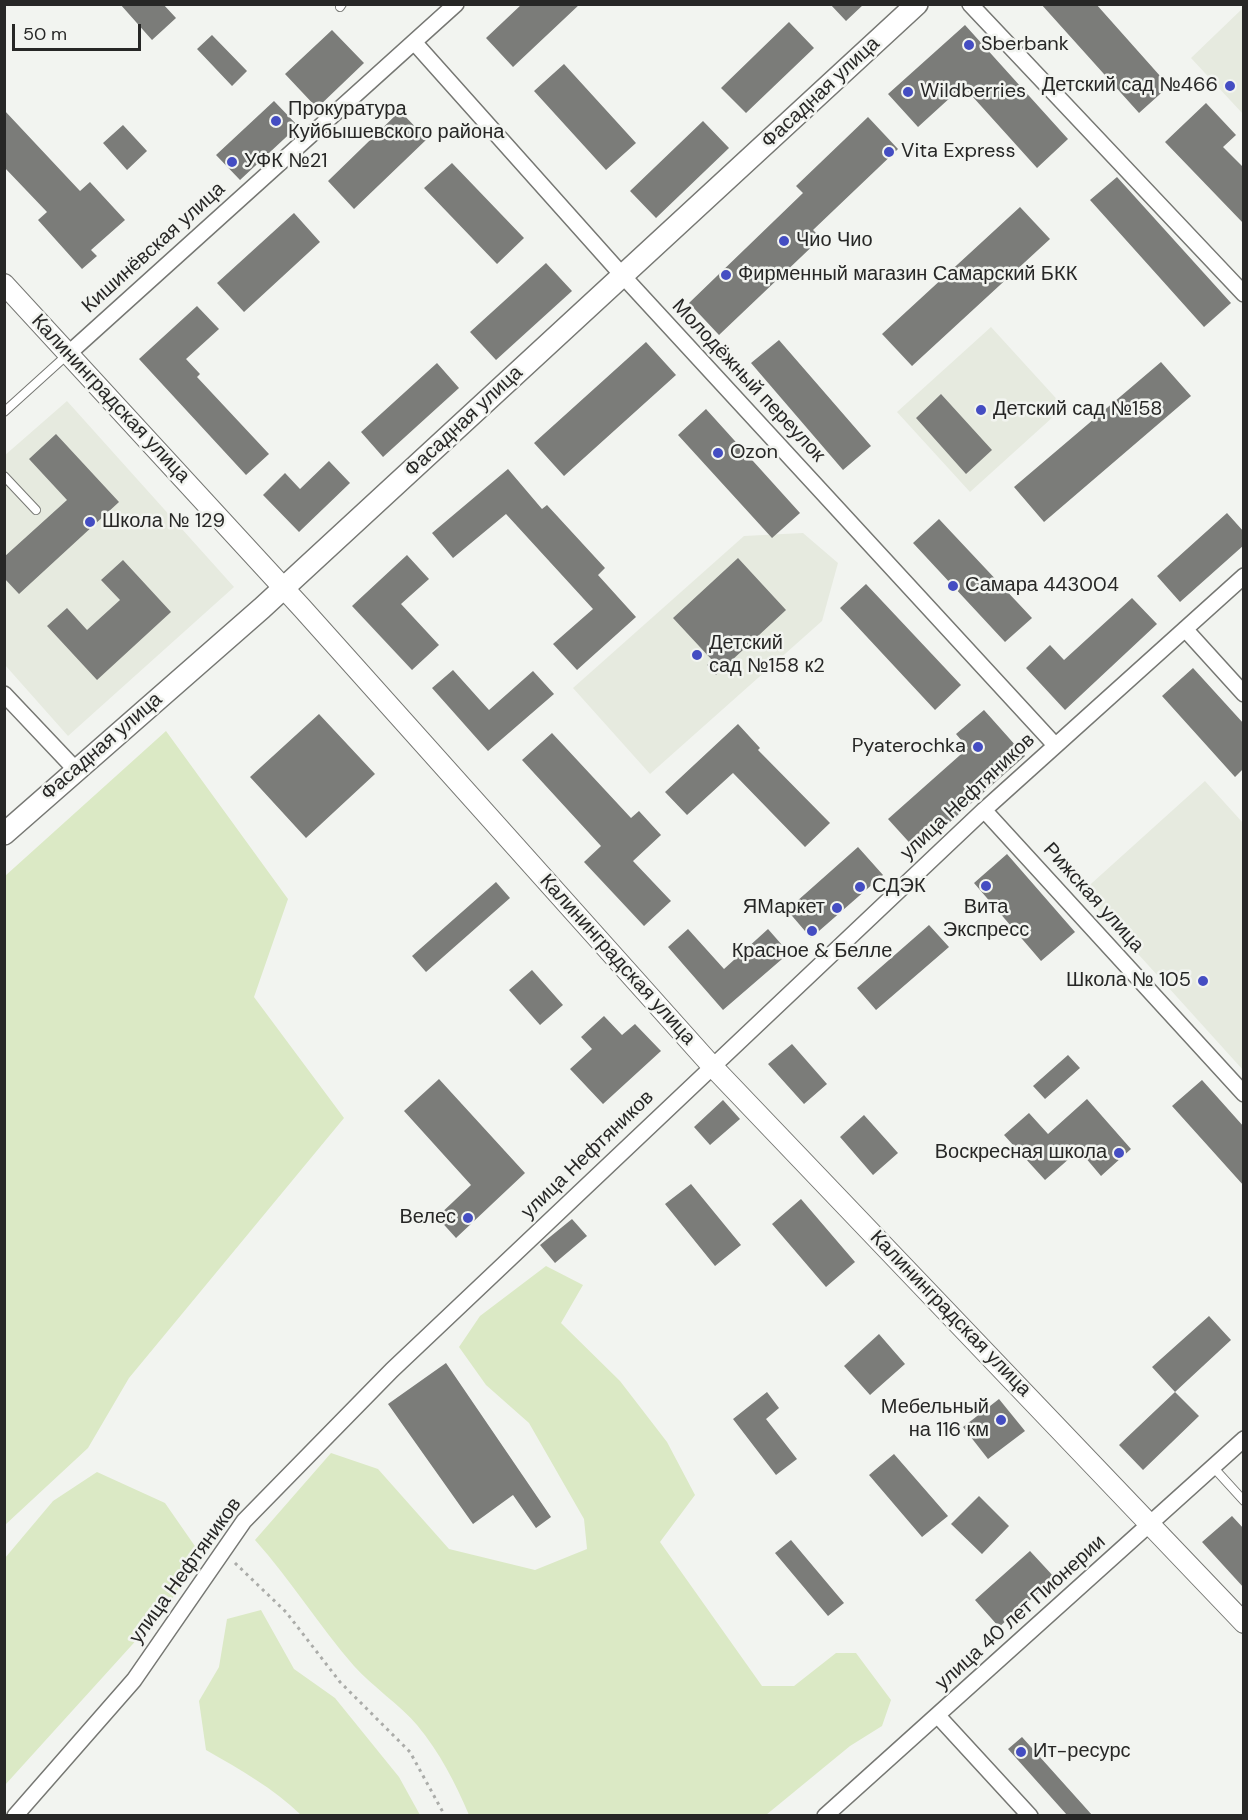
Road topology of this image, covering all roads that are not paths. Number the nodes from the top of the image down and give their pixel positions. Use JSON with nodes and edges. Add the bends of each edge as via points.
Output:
{"nodes":[{"id":1,"x":456,"y":4,"type":"edge"},
{"id":2,"x":917,"y":4,"type":"edge"},
{"id":3,"x":970,"y":4,"type":"edge"},
{"id":4,"x":414,"y":42,"type":"junction"},
{"id":5,"x":623,"y":276,"type":"junction"},
{"id":6,"x":4,"y":284,"type":"edge"},
{"id":7,"x":1244,"y":294,"type":"edge"},
{"id":8,"x":68,"y":354,"type":"junction"},
{"id":9,"x":4,"y":412,"type":"edge"},
{"id":10,"x":4,"y":476,"type":"edge"},
{"id":11,"x":36,"y":510,"type":"dead end"},
{"id":12,"x":1244,"y":576,"type":"edge"},
{"id":13,"x":283,"y":588,"type":"junction"},
{"id":14,"x":1185,"y":629,"type":"junction"},
{"id":15,"x":1242,"y":688,"type":"edge"},
{"id":16,"x":4,"y":694,"type":"edge"},
{"id":17,"x":1055,"y":745,"type":"junction"},
{"id":18,"x":76,"y":770,"type":"junction"},
{"id":19,"x":984,"y":810,"type":"junction"},
{"id":20,"x":4,"y":834,"type":"edge"},
{"id":21,"x":712,"y":1066,"type":"junction"},
{"id":22,"x":1244,"y":1094,"type":"edge"},
{"id":23,"x":1244,"y":1439,"type":"edge"},
{"id":24,"x":1213,"y":1467,"type":"junction"},
{"id":25,"x":1244,"y":1501,"type":"edge"},
{"id":26,"x":1151,"y":1524,"type":"junction"},
{"id":27,"x":1244,"y":1623,"type":"edge"},
{"id":28,"x":938,"y":1716,"type":"junction"},
{"id":29,"x":15,"y":1815,"type":"edge"},
{"id":30,"x":825,"y":1815,"type":"edge"},
{"id":31,"x":1029,"y":1815,"type":"edge"}],
"edges":[{"from":1,"to":4,"type":"street","name":"Кишинёвская улица"},
{"from":2,"to":5,"type":"main road","name":"Фасадная улица"},
{"from":3,"to":7,"type":"street"},
{"from":4,"to":5,"type":"street","name":"Молодёжный переулок"},
{"from":4,"to":8,"type":"street","name":"Кишинёвская улица"},
{"from":5,"to":13,"type":"main road","name":"Фасадная улица"},
{"from":5,"to":17,"type":"street","name":"Молодёжный переулок"},
{"from":6,"to":8,"type":"street","name":"Калининградская улица"},
{"from":8,"to":9,"type":"lane"},
{"from":8,"to":13,"type":"street","name":"Калининградская улица"},
{"from":10,"to":11,"type":"lane"},
{"from":12,"to":14,"type":"street","name":"улица Нефтяников"},
{"from":13,"to":18,"type":"main road","name":"Фасадная улица"},
{"from":13,"to":21,"type":"street","name":"Калининградская улица"},
{"from":14,"to":15,"type":"street"},
{"from":14,"to":17,"type":"street","name":"улица Нефтяников"},
{"from":16,"to":18,"type":"street"},
{"from":17,"to":19,"type":"street","name":"улица Нефтяников"},
{"from":18,"to":20,"type":"main road","name":"Фасадная улица"},
{"from":19,"to":21,"type":"street","name":"улица Нефтяников"},
{"from":19,"to":22,"type":"street","name":"Рижская улица"},
{"from":21,"to":26,"type":"street","name":"Калининградская улица"},
{"from":21,"to":29,"type":"street","name":"улица Нефтяников","via":[[392,1370],[244,1521],[134,1680]]},
{"from":23,"to":24,"type":"street","name":"улица 40 лет Пионерии"},
{"from":24,"to":25,"type":"lane"},
{"from":24,"to":26,"type":"street","name":"улица 40 лет Пионерии"},
{"from":26,"to":27,"type":"street","name":"Калининградская улица"},
{"from":26,"to":28,"type":"street","name":"улица 40 лет Пионерии"},
{"from":28,"to":30,"type":"street","name":"улица 40 лет Пионерии"},
{"from":28,"to":31,"type":"street"}]}
